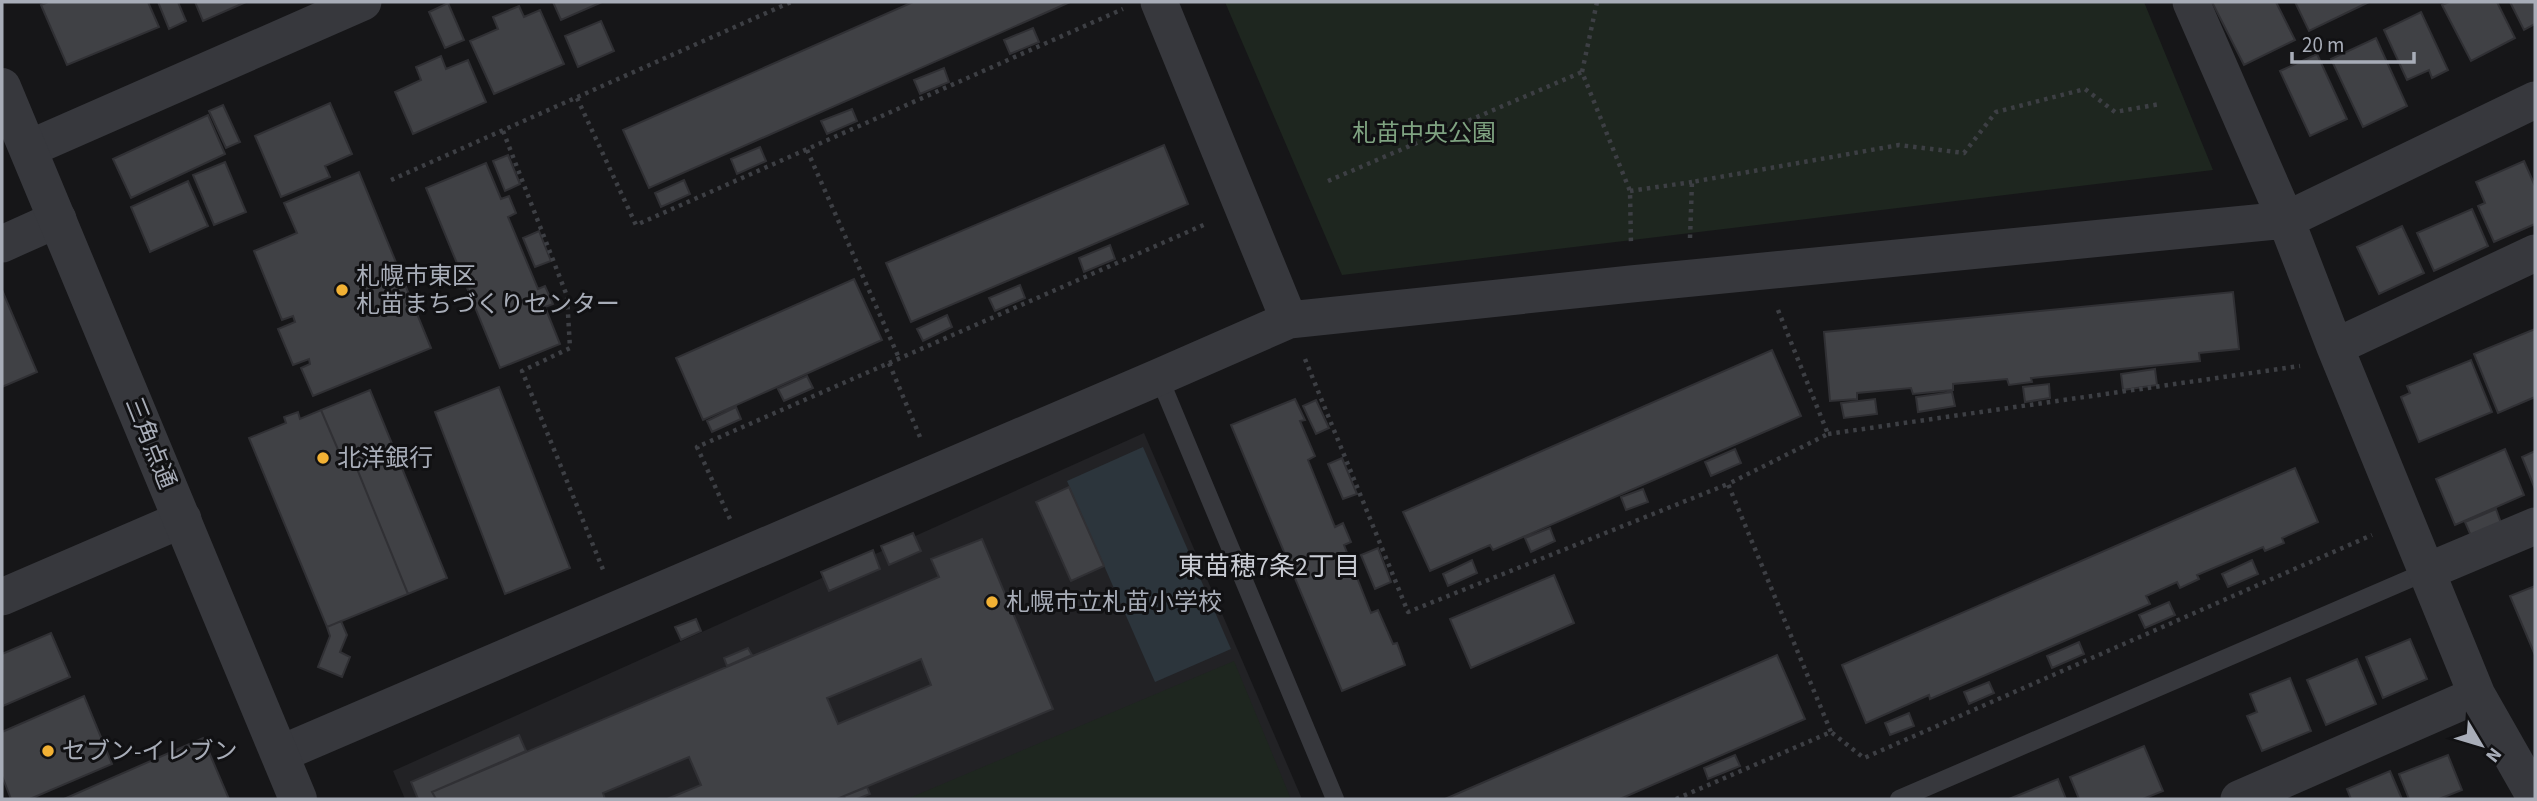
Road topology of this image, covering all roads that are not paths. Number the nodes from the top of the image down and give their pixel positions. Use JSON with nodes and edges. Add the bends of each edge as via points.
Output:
{"nodes":[{"id":1,"x":363,"y":2,"type":"edge"},
{"id":2,"x":1159,"y":2,"type":"edge"},
{"id":3,"x":2191,"y":2,"type":"edge"},
{"id":4,"x":2,"y":87,"type":"edge"},
{"id":5,"x":2535,"y":100,"type":"edge"},
{"id":6,"x":28,"y":149,"type":"junction"},
{"id":7,"x":58,"y":219,"type":"junction"},
{"id":8,"x":2286,"y":220,"type":"junction"},
{"id":9,"x":2,"y":244,"type":"edge"},
{"id":10,"x":2535,"y":253,"type":"edge"},
{"id":11,"x":1295,"y":333,"type":"junction"},
{"id":12,"x":2335,"y":347,"type":"junction"},
{"id":13,"x":1159,"y":377,"type":"junction"},
{"id":14,"x":183,"y":519,"type":"junction"},
{"id":15,"x":2535,"y":526,"type":"edge"},
{"id":16,"x":2428,"y":571,"type":"junction"},
{"id":17,"x":2,"y":597,"type":"edge"},
{"id":18,"x":2477,"y":695,"type":"junction"},
{"id":19,"x":280,"y":754,"type":"junction"},
{"id":20,"x":2535,"y":797,"type":"edge"},
{"id":21,"x":298,"y":799,"type":"edge"},
{"id":22,"x":1335,"y":799,"type":"edge"},
{"id":23,"x":1899,"y":799,"type":"edge"},
{"id":24,"x":2239,"y":799,"type":"edge"}],
"edges":[{"from":1,"to":6,"type":"street"},
{"from":2,"to":11,"type":"street"},
{"from":3,"to":8,"type":"street"},
{"from":4,"to":6,"type":"street","name":"三角点通"},
{"from":5,"to":8,"type":"street"},
{"from":6,"to":7,"type":"street","name":"三角点通"},
{"from":7,"to":9,"type":"street"},
{"from":7,"to":14,"type":"street","name":"三角点通"},
{"from":8,"to":11,"type":"street","via":[[1631,284]]},
{"from":8,"to":12,"type":"street"},
{"from":10,"to":12,"type":"street"},
{"from":11,"to":13,"type":"street"},
{"from":12,"to":16,"type":"street"},
{"from":13,"to":19,"type":"street"},
{"from":13,"to":22,"type":"lane"},
{"from":14,"to":17,"type":"street"},
{"from":14,"to":19,"type":"street","name":"三角点通"},
{"from":15,"to":16,"type":"street"},
{"from":16,"to":18,"type":"street"},
{"from":16,"to":23,"type":"lane"},
{"from":18,"to":20,"type":"street"},
{"from":18,"to":24,"type":"street"},
{"from":19,"to":21,"type":"street","name":"三角点通"}]}
